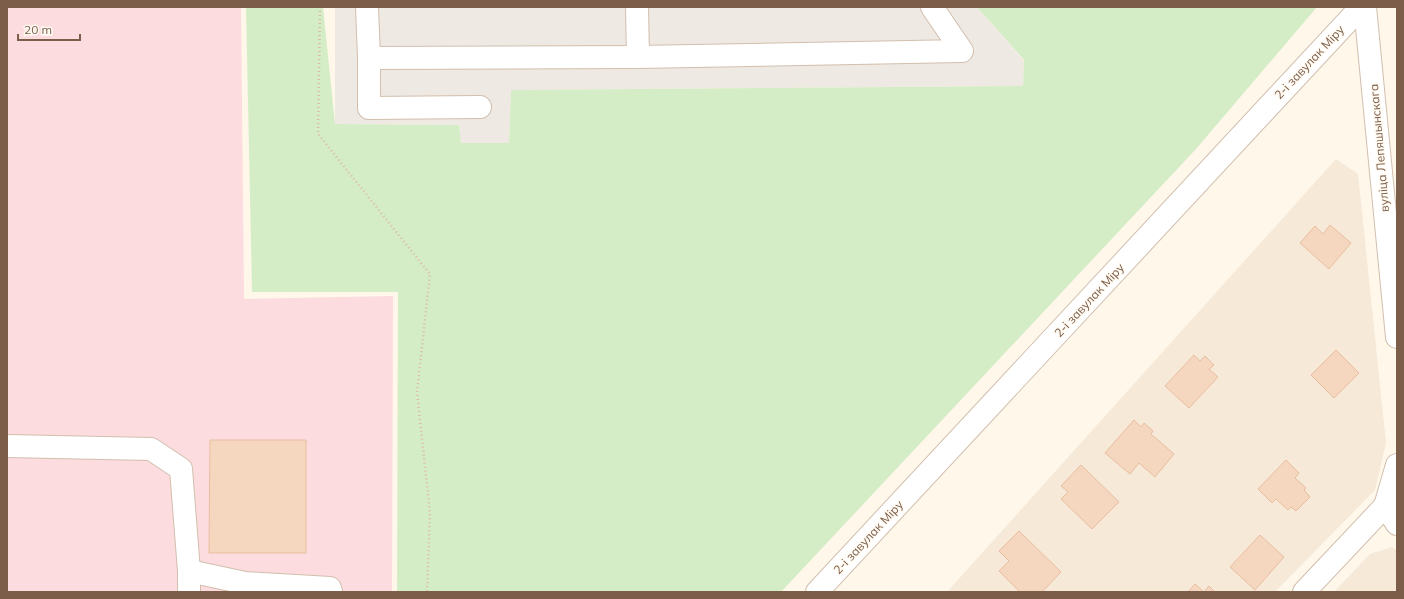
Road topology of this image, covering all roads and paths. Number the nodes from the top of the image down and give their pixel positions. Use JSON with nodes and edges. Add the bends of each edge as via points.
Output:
{"nodes":[{"id":1,"x":320,"y":7,"type":"edge"},
{"id":2,"x":367,"y":7,"type":"edge"},
{"id":3,"x":637,"y":7,"type":"edge"},
{"id":4,"x":932,"y":7,"type":"edge"},
{"id":5,"x":1361,"y":7,"type":"edge"},
{"id":6,"x":1365,"y":7,"type":"edge"},
{"id":7,"x":638,"y":57,"type":"junction"},
{"id":8,"x":369,"y":58,"type":"junction"},
{"id":9,"x":480,"y":107,"type":"dead end"},
{"id":10,"x":1397,"y":337,"type":"edge"},
{"id":11,"x":7,"y":446,"type":"edge"},
{"id":12,"x":1397,"y":464,"type":"edge"},
{"id":13,"x":1385,"y":506,"type":"junction"},
{"id":14,"x":1397,"y":524,"type":"edge"},
{"id":15,"x":189,"y":571,"type":"junction"},
{"id":16,"x":189,"y":592,"type":"edge"},
{"id":17,"x":331,"y":592,"type":"edge"},
{"id":18,"x":426,"y":592,"type":"edge"},
{"id":19,"x":817,"y":592,"type":"edge"},
{"id":20,"x":1304,"y":592,"type":"edge"}],
"edges":[{"from":1,"to":18,"type":"path","via":[[318,134],[430,274],[417,392],[430,513]]},
{"from":2,"to":8,"type":"street"},
{"from":3,"to":7,"type":"street"},
{"from":4,"to":7,"type":"street","via":[[962,51]]},
{"from":5,"to":19,"type":"street","name":"2-і завулак Міру"},
{"from":6,"to":10,"type":"street","name":"вуліца Лепяшынскага"},
{"from":7,"to":8,"type":"street"},
{"from":8,"to":9,"type":"street","via":[[369,108]]},
{"from":11,"to":15,"type":"street","via":[[151,449],[182,469]]},
{"from":12,"to":13,"type":"street"},
{"from":13,"to":14,"type":"street"},
{"from":13,"to":20,"type":"street"},
{"from":15,"to":16,"type":"street"},
{"from":15,"to":17,"type":"street","via":[[245,583],[330,588]]}]}
